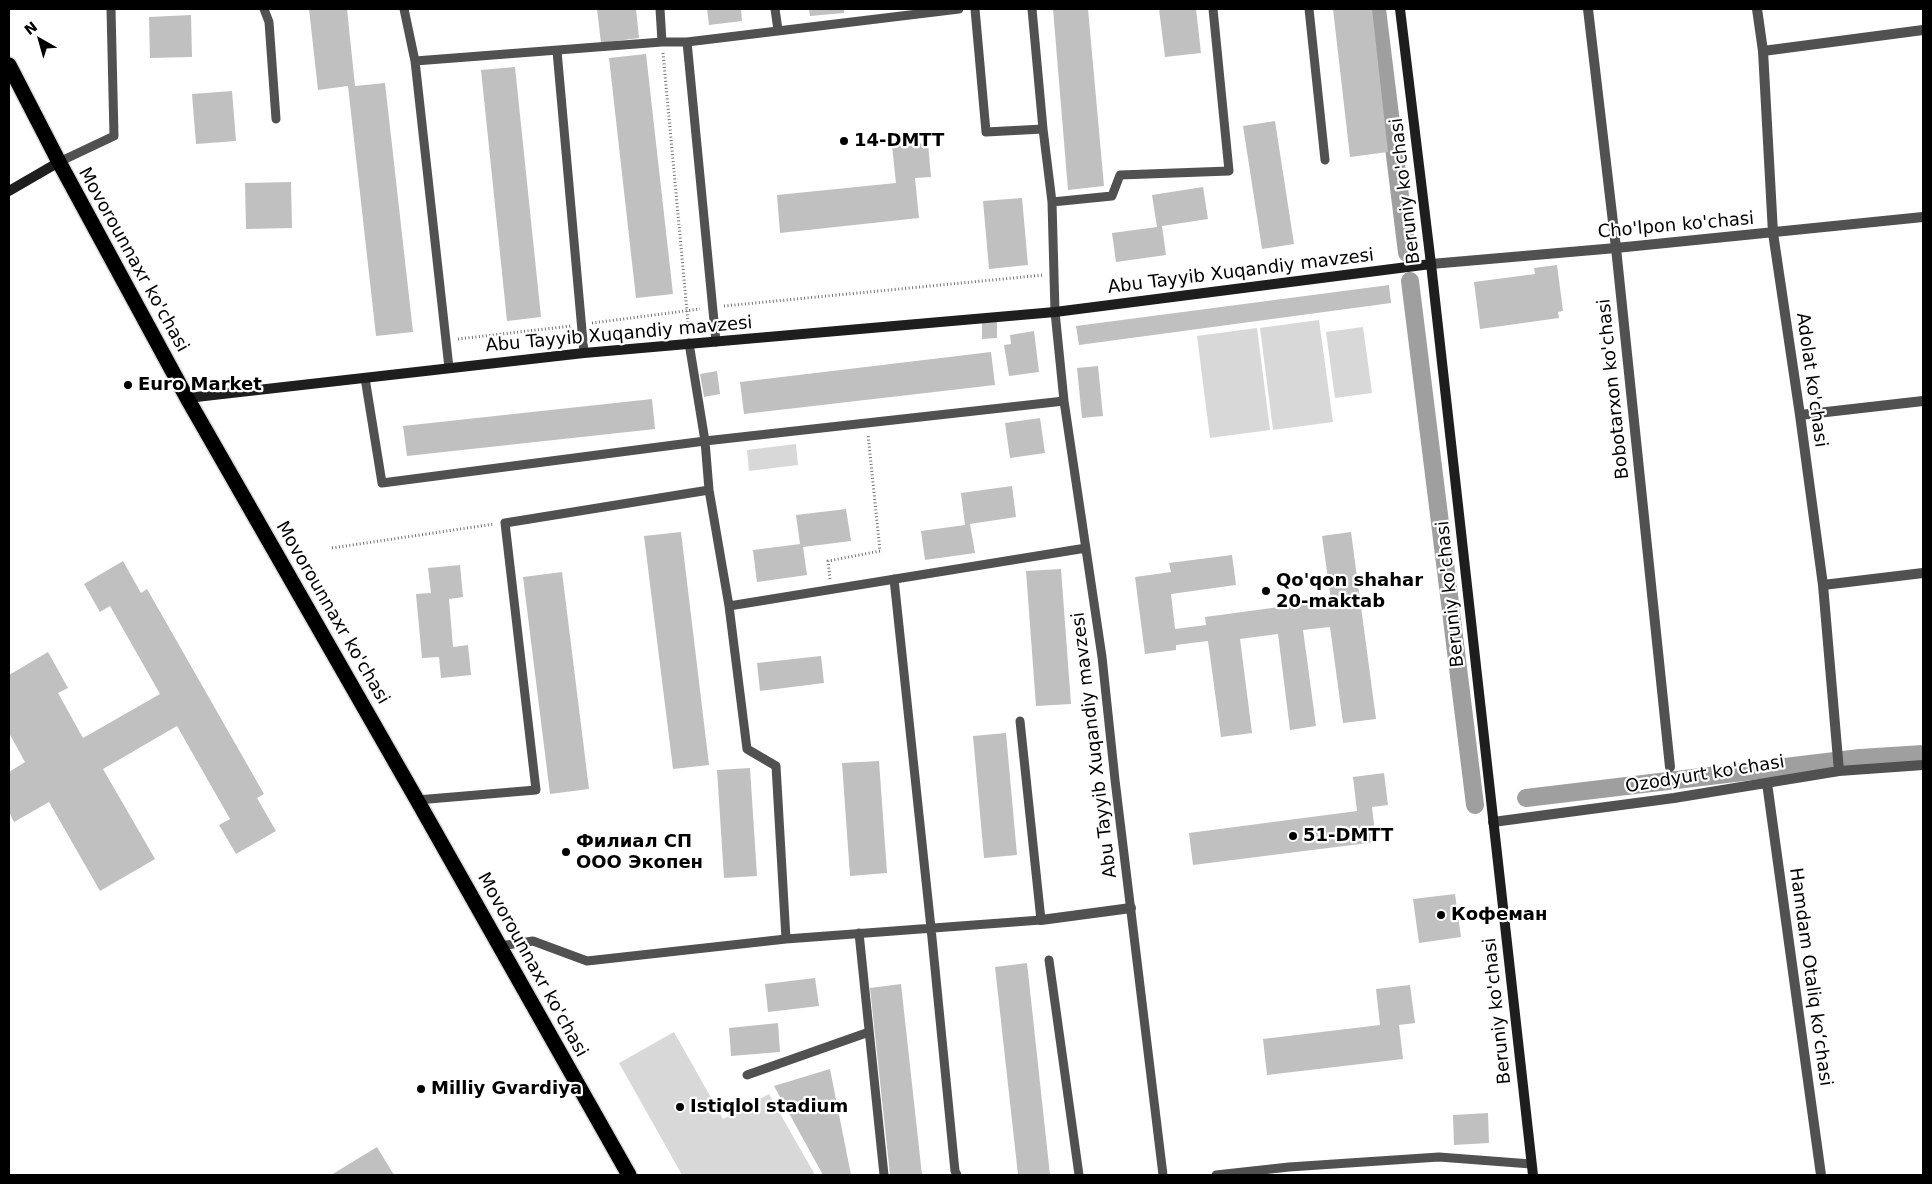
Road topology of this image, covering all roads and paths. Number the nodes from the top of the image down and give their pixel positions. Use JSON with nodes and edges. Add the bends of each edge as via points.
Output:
{"nodes":[{"id":1,"x":111,"y":9,"type":"edge"},
{"id":2,"x":264,"y":9,"type":"edge"},
{"id":3,"x":404,"y":9,"type":"edge"},
{"id":4,"x":660,"y":9,"type":"edge"},
{"id":5,"x":775,"y":9,"type":"edge"},
{"id":6,"x":880,"y":9,"type":"edge"},
{"id":7,"x":959,"y":9,"type":"edge"},
{"id":8,"x":975,"y":9,"type":"edge"},
{"id":9,"x":1032,"y":9,"type":"edge"},
{"id":10,"x":1213,"y":9,"type":"edge"},
{"id":11,"x":1309,"y":9,"type":"edge"},
{"id":12,"x":1400,"y":9,"type":"edge"},
{"id":13,"x":1588,"y":9,"type":"edge"},
{"id":14,"x":1757,"y":9,"type":"edge"},
{"id":15,"x":882,"y":19,"type":"junction"},
{"id":16,"x":778,"y":30,"type":"junction"},
{"id":17,"x":1923,"y":30,"type":"edge"},
{"id":18,"x":662,"y":42,"type":"junction"},
{"id":19,"x":687,"y":42,"type":"junction"},
{"id":20,"x":557,"y":51,"type":"junction"},
{"id":21,"x":1763,"y":51,"type":"junction"},
{"id":22,"x":415,"y":61,"type":"junction"},
{"id":23,"x":9,"y":65,"type":"edge"},
{"id":24,"x":276,"y":120,"type":"dead end"},
{"id":25,"x":1043,"y":129,"type":"junction"},
{"id":26,"x":1325,"y":160,"type":"dead end"},
{"id":27,"x":59,"y":162,"type":"junction"},
{"id":28,"x":9,"y":191,"type":"edge"},
{"id":29,"x":1052,"y":202,"type":"junction"},
{"id":30,"x":1923,"y":217,"type":"edge"},
{"id":31,"x":1773,"y":233,"type":"junction"},
{"id":32,"x":1616,"y":248,"type":"junction"},
{"id":33,"x":1431,"y":264,"type":"junction"},
{"id":34,"x":1054,"y":274,"type":"junction"},
{"id":35,"x":711,"y":307,"type":"junction"},
{"id":36,"x":686,"y":311,"type":"junction"},
{"id":37,"x":1055,"y":312,"type":"junction"},
{"id":38,"x":581,"y":325,"type":"junction"},
{"id":39,"x":446,"y":340,"type":"junction"},
{"id":40,"x":716,"y":342,"type":"junction"},
{"id":41,"x":690,"y":343,"type":"junction"},
{"id":42,"x":584,"y":353,"type":"junction"},
{"id":43,"x":449,"y":368,"type":"junction"},
{"id":44,"x":365,"y":378,"type":"junction"},
{"id":45,"x":187,"y":398,"type":"junction"},
{"id":46,"x":1064,"y":401,"type":"junction"},
{"id":47,"x":1923,"y":401,"type":"edge"},
{"id":48,"x":1800,"y":415,"type":"junction"},
{"id":49,"x":868,"y":424,"type":"junction"},
{"id":50,"x":706,"y":441,"type":"junction"},
{"id":51,"x":709,"y":490,"type":"junction"},
{"id":52,"x":506,"y":522,"type":"junction"},
{"id":53,"x":332,"y":548,"type":"dead end"},
{"id":54,"x":1086,"y":548,"type":"junction"},
{"id":55,"x":1923,"y":573,"type":"edge"},
{"id":56,"x":894,"y":579,"type":"junction"},
{"id":57,"x":1823,"y":585,"type":"junction"},
{"id":58,"x":832,"y":589,"type":"junction"},
{"id":59,"x":730,"y":606,"type":"junction"},
{"id":60,"x":1020,"y":721,"type":"dead end"},
{"id":61,"x":1923,"y":766,"type":"edge"},
{"id":62,"x":1670,"y":767,"type":"dead end"},
{"id":63,"x":1839,"y":769,"type":"junction"},
{"id":64,"x":1767,"y":783,"type":"junction"},
{"id":65,"x":417,"y":800,"type":"junction"},
{"id":66,"x":1493,"y":822,"type":"junction"},
{"id":67,"x":1131,"y":908,"type":"junction"},
{"id":68,"x":1041,"y":920,"type":"junction"},
{"id":69,"x":931,"y":928,"type":"junction"},
{"id":70,"x":859,"y":933,"type":"junction"},
{"id":71,"x":786,"y":939,"type":"junction"},
{"id":72,"x":500,"y":946,"type":"junction"},
{"id":73,"x":1049,"y":960,"type":"dead end"},
{"id":74,"x":869,"y":1032,"type":"junction"},
{"id":75,"x":747,"y":1075,"type":"dead end"},
{"id":76,"x":1531,"y":1164,"type":"junction"},
{"id":77,"x":1289,"y":1171,"type":"edge"},
{"id":78,"x":628,"y":1175,"type":"edge"},
{"id":79,"x":884,"y":1175,"type":"edge"},
{"id":80,"x":957,"y":1175,"type":"edge"},
{"id":81,"x":1079,"y":1175,"type":"edge"},
{"id":82,"x":1163,"y":1175,"type":"edge"},
{"id":83,"x":1216,"y":1175,"type":"edge"},
{"id":84,"x":1533,"y":1175,"type":"edge"},
{"id":85,"x":1821,"y":1175,"type":"edge"}],
"edges":[{"from":1,"to":27,"type":"lane","via":[[114,136]]},
{"from":2,"to":24,"type":"lane","via":[[269,22]]},
{"from":3,"to":22,"type":"lane"},
{"from":4,"to":18,"type":"lane"},
{"from":5,"to":16,"type":"lane"},
{"from":6,"to":15,"type":"lane"},
{"from":7,"to":15,"type":"lane"},
{"from":8,"to":25,"type":"lane","via":[[986,132]]},
{"from":9,"to":25,"type":"lane"},
{"from":10,"to":29,"type":"lane","via":[[1229,171],[1120,175],[1112,196]]},
{"from":11,"to":26,"type":"lane"},
{"from":12,"to":33,"type":"street","name":"Beruniy ko'chasi"},
{"from":13,"to":32,"type":"street","name":"Bobotarxon ko'chasi"},
{"from":14,"to":21,"type":"street","name":"Adolat ko'chasi"},
{"from":15,"to":16,"type":"lane"},
{"from":16,"to":19,"type":"lane"},
{"from":17,"to":21,"type":"street"},
{"from":18,"to":19,"type":"lane"},
{"from":18,"to":20,"type":"lane"},
{"from":18,"to":36,"type":"path"},
{"from":19,"to":35,"type":"lane"},
{"from":20,"to":22,"type":"lane"},
{"from":20,"to":38,"type":"lane"},
{"from":21,"to":31,"type":"street","name":"Adolat ko'chasi"},
{"from":22,"to":39,"type":"lane"},
{"from":23,"to":27,"type":"highway","name":"Movorounnaxr ko'chasi"},
{"from":25,"to":29,"type":"lane"},
{"from":27,"to":28,"type":"street"},
{"from":27,"to":45,"type":"highway","name":"Movorounnaxr ko'chasi"},
{"from":29,"to":34,"type":"lane"},
{"from":30,"to":31,"type":"street","name":"Cho'lpon ko'chasi"},
{"from":31,"to":32,"type":"street","name":"Cho'lpon ko'chasi"},
{"from":31,"to":48,"type":"street","name":"Adolat ko'chasi"},
{"from":32,"to":33,"type":"street","name":"Cho'lpon ko'chasi"},
{"from":32,"to":62,"type":"street","name":"Bobotarxon ko'chasi"},
{"from":33,"to":37,"type":"street","name":"Abu Tayyib Xuqandiy mavzesi"},
{"from":33,"to":66,"type":"street","name":"Beruniy ko'chasi"},
{"from":34,"to":35,"type":"path"},
{"from":34,"to":37,"type":"lane"},
{"from":35,"to":36,"type":"path"},
{"from":35,"to":40,"type":"lane"},
{"from":36,"to":38,"type":"path"},
{"from":36,"to":41,"type":"path"},
{"from":37,"to":40,"type":"street","name":"Abu Tayyib Xuqandiy mavzesi"},
{"from":37,"to":46,"type":"lane","name":"Abu Tayyib Xuqandiy mavzesi"},
{"from":38,"to":39,"type":"path"},
{"from":38,"to":42,"type":"lane"},
{"from":39,"to":43,"type":"lane"},
{"from":40,"to":41,"type":"street","name":"Abu Tayyib Xuqandiy mavzesi"},
{"from":41,"to":42,"type":"street","name":"Abu Tayyib Xuqandiy mavzesi"},
{"from":41,"to":50,"type":"lane"},
{"from":42,"to":43,"type":"street","name":"Abu Tayyib Xuqandiy mavzesi"},
{"from":43,"to":44,"type":"street","name":"Abu Tayyib Xuqandiy mavzesi"},
{"from":44,"to":45,"type":"street","name":"Abu Tayyib Xuqandiy mavzesi"},
{"from":44,"to":50,"type":"lane","via":[[382,483]]},
{"from":45,"to":65,"type":"highway","name":"Movorounnaxr ko'chasi"},
{"from":46,"to":49,"type":"lane"},
{"from":46,"to":54,"type":"lane","name":"Abu Tayyib Xuqandiy mavzesi"},
{"from":47,"to":48,"type":"street"},
{"from":48,"to":57,"type":"street","name":"Adolat ko'chasi"},
{"from":49,"to":50,"type":"lane"},
{"from":49,"to":58,"type":"path","via":[[880,551],[828,562]]},
{"from":50,"to":51,"type":"lane"},
{"from":51,"to":52,"type":"lane"},
{"from":51,"to":59,"type":"lane"},
{"from":52,"to":53,"type":"path"},
{"from":52,"to":65,"type":"lane","via":[[536,790]]},
{"from":54,"to":56,"type":"lane"},
{"from":54,"to":67,"type":"lane","name":"Abu Tayyib Xuqandiy mavzesi"},
{"from":55,"to":57,"type":"street"},
{"from":56,"to":58,"type":"lane"},
{"from":56,"to":69,"type":"lane"},
{"from":57,"to":63,"type":"street","name":"Adolat ko'chasi"},
{"from":58,"to":59,"type":"lane"},
{"from":59,"to":71,"type":"lane","via":[[747,749],[776,766]]},
{"from":60,"to":68,"type":"lane"},
{"from":61,"to":63,"type":"street","name":"Ozodyurt ko'chasi"},
{"from":63,"to":64,"type":"street","name":"Ozodyurt ko'chasi"},
{"from":64,"to":66,"type":"street","name":"Ozodyurt ko'chasi"},
{"from":64,"to":85,"type":"street","name":"Hamdam Otaliq koʻchasi"},
{"from":65,"to":72,"type":"highway","name":"Movorounnaxr ko'chasi"},
{"from":66,"to":76,"type":"street","name":"Beruniy ko'chasi"},
{"from":67,"to":68,"type":"street"},
{"from":67,"to":82,"type":"lane","name":"Abu Tayyib Xuqandiy mavzesi"},
{"from":68,"to":69,"type":"lane"},
{"from":69,"to":70,"type":"lane"},
{"from":69,"to":80,"type":"lane"},
{"from":70,"to":71,"type":"lane"},
{"from":70,"to":74,"type":"lane"},
{"from":71,"to":72,"type":"lane","via":[[587,961],[533,941]]},
{"from":72,"to":78,"type":"highway","name":"Movorounnaxr ko'chasi"},
{"from":73,"to":81,"type":"lane"},
{"from":74,"to":75,"type":"lane"},
{"from":74,"to":79,"type":"lane"},
{"from":76,"to":77,"type":"lane","via":[[1439,1157]]},
{"from":76,"to":84,"type":"street","name":"Beruniy ko'chasi"},
{"from":77,"to":83,"type":"lane"}]}
